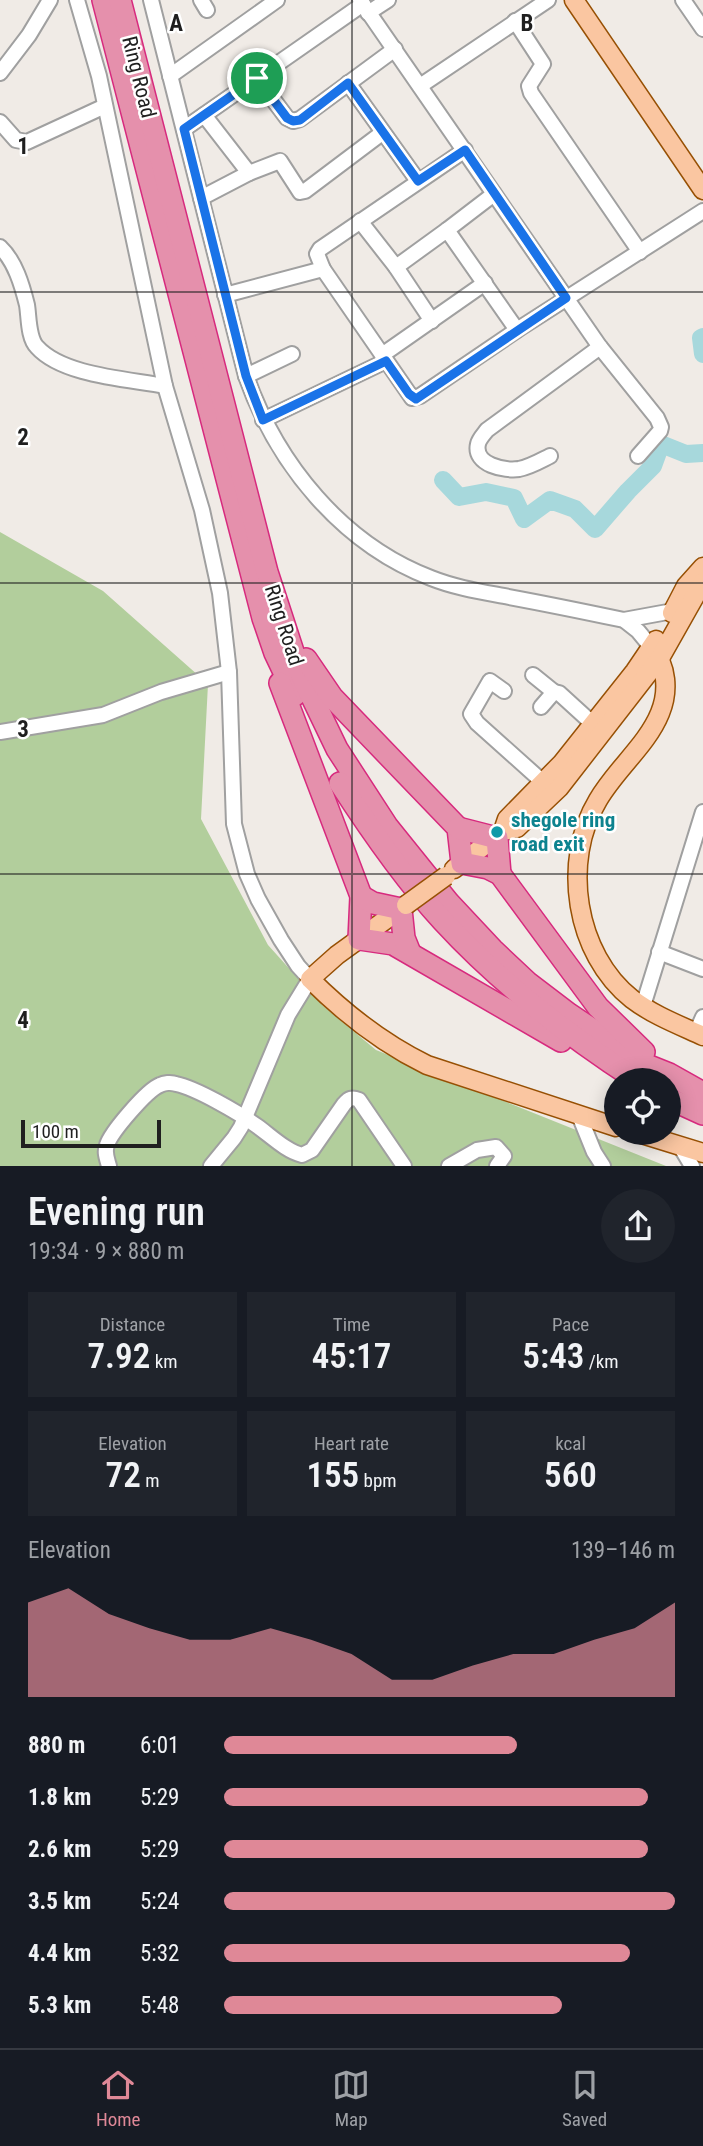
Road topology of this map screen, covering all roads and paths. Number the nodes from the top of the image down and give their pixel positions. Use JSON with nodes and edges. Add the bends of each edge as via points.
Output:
{"nodes":[{"id":1,"x":50,"y":0,"type":"edge"},
{"id":2,"x":77,"y":0,"type":"edge"},
{"id":3,"x":103,"y":0,"type":"edge"},
{"id":4,"x":120,"y":0,"type":"edge"},
{"id":5,"x":151,"y":0,"type":"edge"},
{"id":6,"x":278,"y":0,"type":"edge"},
{"id":7,"x":388,"y":0,"type":"edge"},
{"id":8,"x":548,"y":0,"type":"edge"},
{"id":9,"x":575,"y":0,"type":"edge"},
{"id":10,"x":683,"y":0,"type":"edge"},
{"id":11,"x":364,"y":6,"type":"edge"},
{"id":12,"x":698,"y":10,"type":"edge"},
{"id":13,"x":516,"y":21,"type":"junction"},
{"id":14,"x":703,"y":29,"type":"edge"},
{"id":15,"x":395,"y":50,"type":"junction"},
{"id":16,"x":5,"y":56,"type":"edge"},
{"id":17,"x":0,"y":73,"type":"edge"},
{"id":18,"x":170,"y":76,"type":"junction"},
{"id":19,"x":257,"y":78,"type":"junction"},
{"id":20,"x":348,"y":83,"type":"junction"},
{"id":21,"x":420,"y":86,"type":"junction"},
{"id":22,"x":106,"y":106,"type":"junction"},
{"id":23,"x":204,"y":115,"type":"junction"},
{"id":24,"x":0,"y":122,"type":"edge"},
{"id":25,"x":184,"y":129,"type":"junction"},
{"id":26,"x":382,"y":133,"type":"junction"},
{"id":27,"x":465,"y":150,"type":"junction"},
{"id":28,"x":249,"y":173,"type":"junction"},
{"id":29,"x":418,"y":181,"type":"junction"},
{"id":30,"x":703,"y":191,"type":"edge"},
{"id":31,"x":494,"y":194,"type":"junction"},
{"id":32,"x":201,"y":198,"type":"junction"},
{"id":33,"x":703,"y":211,"type":"edge"},
{"id":34,"x":360,"y":221,"type":"junction"},
{"id":35,"x":447,"y":230,"type":"junction"},
{"id":36,"x":0,"y":247,"type":"edge"},
{"id":37,"x":640,"y":252,"type":"junction"},
{"id":38,"x":396,"y":267,"type":"junction"},
{"id":39,"x":323,"y":269,"type":"junction"},
{"id":40,"x":485,"y":283,"type":"junction"},
{"id":41,"x":225,"y":295,"type":"junction"},
{"id":42,"x":566,"y":298,"type":"junction"},
{"id":43,"x":432,"y":321,"type":"junction"},
{"id":44,"x":517,"y":330,"type":"junction"},
{"id":45,"x":600,"y":348,"type":"junction"},
{"id":46,"x":292,"y":354,"type":"dead end"},
{"id":47,"x":384,"y":358,"type":"junction"},
{"id":48,"x":246,"y":376,"type":"junction"},
{"id":49,"x":166,"y":386,"type":"junction"},
{"id":50,"x":263,"y":420,"type":"junction"},
{"id":51,"x":550,"y":456,"type":"dead end"},
{"id":52,"x":638,"y":456,"type":"dead end"},
{"id":53,"x":703,"y":567,"type":"edge"},
{"id":54,"x":703,"y":582,"type":"edge"},
{"id":55,"x":279,"y":608,"type":"junction"},
{"id":56,"x":673,"y":611,"type":"junction"},
{"id":57,"x":624,"y":620,"type":"junction"},
{"id":58,"x":275,"y":653,"type":"junction"},
{"id":59,"x":656,"y":653,"type":"junction"},
{"id":60,"x":229,"y":672,"type":"junction"},
{"id":61,"x":533,"y":675,"type":"dead end"},
{"id":62,"x":504,"y":691,"type":"dead end"},
{"id":63,"x":554,"y":692,"type":"junction"},
{"id":64,"x":541,"y":706,"type":"dead end"},
{"id":65,"x":593,"y":724,"type":"junction"},
{"id":66,"x":0,"y":733,"type":"edge"},
{"id":67,"x":544,"y":783,"type":"junction"},
{"id":68,"x":703,"y":812,"type":"edge"},
{"id":69,"x":458,"y":828,"type":"junction"},
{"id":70,"x":500,"y":834,"type":"junction"},
{"id":71,"x":454,"y":869,"type":"junction"},
{"id":72,"x":500,"y":874,"type":"junction"},
{"id":73,"x":361,"y":896,"type":"junction"},
{"id":74,"x":403,"y":907,"type":"junction"},
{"id":75,"x":359,"y":939,"type":"junction"},
{"id":76,"x":659,"y":952,"type":"junction"},
{"id":77,"x":410,"y":953,"type":"junction"},
{"id":78,"x":703,"y":969,"type":"edge"},
{"id":79,"x":310,"y":979,"type":"junction"},
{"id":80,"x":643,"y":1006,"type":"junction"},
{"id":81,"x":701,"y":1029,"type":"edge"},
{"id":82,"x":608,"y":1061,"type":"junction"},
{"id":83,"x":619,"y":1068,"type":"edge"},
{"id":84,"x":654,"y":1068,"type":"edge"},
{"id":85,"x":663,"y":1068,"type":"edge"},
{"id":86,"x":681,"y":1081,"type":"edge"},
{"id":87,"x":703,"y":1093,"type":"edge"},
{"id":88,"x":681,"y":1104,"type":"edge"},
{"id":89,"x":703,"y":1114,"type":"edge"},
{"id":90,"x":579,"y":1115,"type":"junction"},
{"id":91,"x":244,"y":1117,"type":"junction"},
{"id":92,"x":604,"y":1123,"type":"edge"},
{"id":93,"x":677,"y":1145,"type":"edge"},
{"id":94,"x":680,"y":1146,"type":"junction"},
{"id":95,"x":703,"y":1153,"type":"edge"},
{"id":96,"x":109,"y":1166,"type":"edge"},
{"id":97,"x":211,"y":1166,"type":"edge"},
{"id":98,"x":404,"y":1166,"type":"edge"},
{"id":99,"x":449,"y":1166,"type":"edge"},
{"id":100,"x":497,"y":1166,"type":"edge"},
{"id":101,"x":603,"y":1166,"type":"edge"},
{"id":102,"x":692,"y":1166,"type":"edge"}],
"edges":[{"from":1,"to":16,"type":"street","via":[[29,35]]},
{"from":2,"to":22,"type":"street"},
{"from":3,"to":58,"type":"highway","name":"Ring Road"},
{"from":4,"to":55,"type":"highway","name":"Ring Road"},
{"from":5,"to":18,"type":"street"},
{"from":6,"to":18,"type":"street"},
{"from":7,"to":11,"type":"street"},
{"from":8,"to":13,"type":"street"},
{"from":9,"to":30,"type":"main road"},
{"from":10,"to":12,"type":"street"},
{"from":11,"to":15,"type":"street"},
{"from":11,"to":19,"type":"street"},
{"from":12,"to":14,"type":"street"},
{"from":13,"to":21,"type":"street"},
{"from":13,"to":37,"type":"street","via":[[543,64],[529,86],[531,93]]},
{"from":15,"to":20,"type":"street"},
{"from":15,"to":21,"type":"street"},
{"from":16,"to":17,"type":"street"},
{"from":18,"to":25,"type":"street"},
{"from":19,"to":20,"type":"street","via":[[293,121]]},
{"from":19,"to":23,"type":"street"},
{"from":20,"to":26,"type":"street"},
{"from":21,"to":27,"type":"street"},
{"from":22,"to":24,"type":"street","via":[[27,142],[16,140]]},
{"from":22,"to":49,"type":"street"},
{"from":23,"to":25,"type":"street"},
{"from":23,"to":28,"type":"street"},
{"from":25,"to":32,"type":"street"},
{"from":26,"to":28,"type":"street","via":[[305,191],[295,188],[280,161]]},
{"from":26,"to":29,"type":"street"},
{"from":27,"to":29,"type":"street"},
{"from":27,"to":31,"type":"street"},
{"from":28,"to":32,"type":"street"},
{"from":29,"to":34,"type":"street"},
{"from":31,"to":35,"type":"street"},
{"from":31,"to":42,"type":"street"},
{"from":32,"to":41,"type":"street"},
{"from":33,"to":37,"type":"street"},
{"from":34,"to":38,"type":"street"},
{"from":34,"to":39,"type":"street","via":[[320,249],[317,254]]},
{"from":35,"to":38,"type":"street"},
{"from":35,"to":40,"type":"street"},
{"from":36,"to":49,"type":"street","via":[[15,267],[37,347],[70,367]]},
{"from":37,"to":42,"type":"street"},
{"from":38,"to":43,"type":"street"},
{"from":39,"to":41,"type":"street"},
{"from":39,"to":47,"type":"street"},
{"from":40,"to":43,"type":"street"},
{"from":40,"to":44,"type":"street"},
{"from":41,"to":48,"type":"street"},
{"from":42,"to":44,"type":"street"},
{"from":42,"to":45,"type":"street"},
{"from":43,"to":47,"type":"street"},
{"from":44,"to":47,"type":"street","via":[[416,399]]},
{"from":45,"to":51,"type":"street","via":[[487,430],[478,443],[483,460],[505,470],[520,469]]},
{"from":45,"to":52,"type":"street","via":[[662,426]]},
{"from":46,"to":48,"type":"street"},
{"from":47,"to":50,"type":"street"},
{"from":48,"to":50,"type":"street"},
{"from":49,"to":60,"type":"street","via":[[213,557]]},
{"from":50,"to":57,"type":"street","via":[[317,498],[388,558],[463,588]]},
{"from":53,"to":56,"type":"main road"},
{"from":54,"to":59,"type":"main road"},
{"from":55,"to":69,"type":"highway","via":[[332,697]]},
{"from":55,"to":84,"type":"highway","name":"Ring Road","via":[[299,670],[337,749],[387,827],[440,893],[527,982]]},
{"from":56,"to":57,"type":"street"},
{"from":56,"to":59,"type":"main road"},
{"from":57,"to":59,"type":"street"},
{"from":58,"to":73,"type":"highway","via":[[279,680]]},
{"from":58,"to":82,"type":"highway","name":"Ring Road","via":[[335,776],[408,880],[485,965]]},
{"from":59,"to":65,"type":"main road"},
{"from":59,"to":70,"type":"main road","via":[[559,788],[517,828]]},
{"from":59,"to":80,"type":"main road","via":[[665,685],[661,711],[596,802],[578,862],[582,916],[589,939],[607,973]]},
{"from":60,"to":66,"type":"street","via":[[103,715]]},
{"from":60,"to":79,"type":"street","via":[[234,824],[247,874],[266,915]]},
{"from":61,"to":63,"type":"street"},
{"from":62,"to":67,"type":"street","via":[[490,681],[471,714]]},
{"from":63,"to":64,"type":"street"},
{"from":63,"to":65,"type":"street"},
{"from":65,"to":67,"type":"main road"},
{"from":67,"to":70,"type":"main road","via":[[507,820]]},
{"from":68,"to":76,"type":"street"},
{"from":69,"to":70,"type":"highway"},
{"from":69,"to":71,"type":"highway"},
{"from":70,"to":71,"type":"main road"},
{"from":70,"to":72,"type":"highway"},
{"from":71,"to":72,"type":"highway","via":[[488,868]]},
{"from":71,"to":74,"type":"main road","bridge":true},
{"from":72,"to":85,"type":"highway","via":[[598,1007]]},
{"from":73,"to":74,"type":"highway","via":[[373,903]]},
{"from":73,"to":75,"type":"highway"},
{"from":74,"to":75,"type":"main road"},
{"from":74,"to":77,"type":"highway","via":[[404,938]]},
{"from":75,"to":77,"type":"highway","via":[[393,944]]},
{"from":75,"to":79,"type":"main road"},
{"from":76,"to":78,"type":"street"},
{"from":76,"to":80,"type":"street"},
{"from":77,"to":82,"type":"highway","via":[[581,1052]]},
{"from":79,"to":90,"type":"main road","via":[[409,1056]]},
{"from":79,"to":91,"type":"street","via":[[288,1015]]},
{"from":80,"to":81,"type":"main road"},
{"from":82,"to":83,"type":"highway","name":"Ring Road"},
{"from":86,"to":87,"type":"highway","name":"Ring Road"},
{"from":88,"to":89,"type":"highway"},
{"from":90,"to":92,"type":"main road"},
{"from":90,"to":101,"type":"street"},
{"from":91,"to":96,"type":"street","via":[[176,1084],[159,1085],[107,1144]]},
{"from":91,"to":97,"type":"street","via":[[234,1139]]},
{"from":91,"to":98,"type":"street","via":[[302,1155],[312,1150],[344,1104],[354,1098]]},
{"from":93,"to":94,"type":"main road"},
{"from":94,"to":95,"type":"main road"},
{"from":94,"to":102,"type":"street"},
{"from":99,"to":100,"type":"street","via":[[477,1150],[496,1147],[504,1156]]}]}
